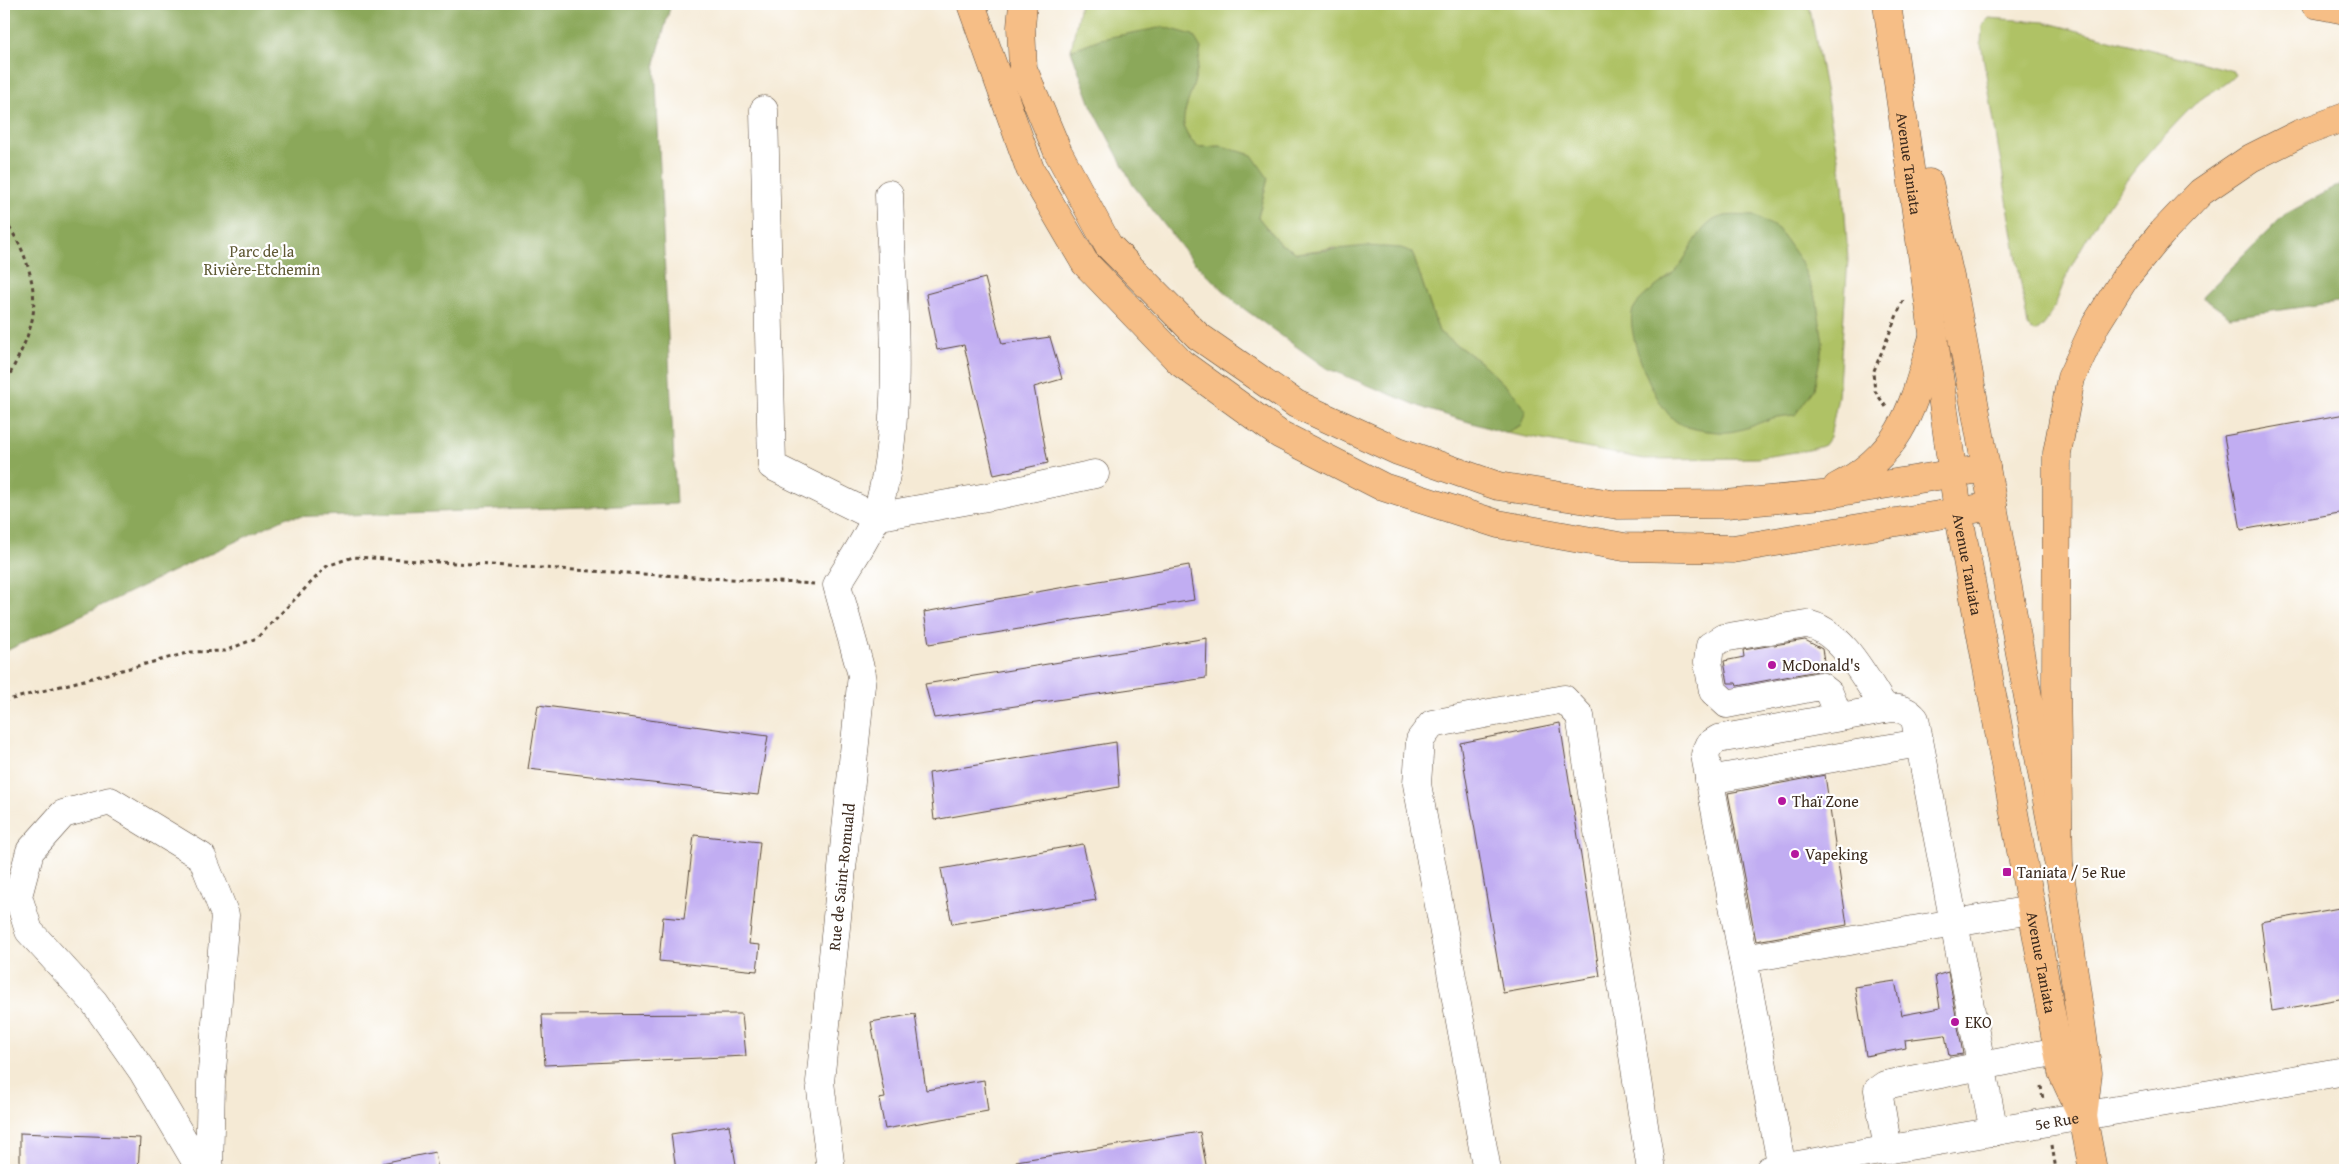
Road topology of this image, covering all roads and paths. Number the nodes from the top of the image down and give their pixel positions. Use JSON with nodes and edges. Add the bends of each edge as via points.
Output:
{"nodes":[{"id":1,"x":971,"y":4,"type":"edge"},
{"id":2,"x":1023,"y":4,"type":"edge"},
{"id":3,"x":1888,"y":4,"type":"edge"},
{"id":4,"x":2315,"y":4,"type":"edge"},
{"id":5,"x":2345,"y":10,"type":"edge"},
{"id":6,"x":764,"y":110,"type":"dead end"},
{"id":7,"x":2345,"y":117,"type":"edge"},
{"id":8,"x":889,"y":194,"type":"dead end"},
{"id":9,"x":4,"y":221,"type":"edge"},
{"id":10,"x":1934,"y":334,"type":"junction"},
{"id":11,"x":4,"y":387,"type":"edge"},
{"id":12,"x":1986,"y":468,"type":"junction"},
{"id":13,"x":1096,"y":474,"type":"dead end"},
{"id":14,"x":1954,"y":474,"type":"junction"},
{"id":15,"x":1822,"y":495,"type":"junction"},
{"id":16,"x":1993,"y":506,"type":"junction"},
{"id":17,"x":1958,"y":511,"type":"junction"},
{"id":18,"x":875,"y":517,"type":"junction"},
{"id":19,"x":837,"y":585,"type":"junction"},
{"id":20,"x":4,"y":701,"type":"edge"},
{"id":21,"x":1885,"y":709,"type":"junction"},
{"id":22,"x":1839,"y":717,"type":"junction"},
{"id":23,"x":1919,"y":743,"type":"junction"},
{"id":24,"x":1709,"y":780,"type":"junction"},
{"id":25,"x":2059,"y":866,"type":"junction"},
{"id":26,"x":2032,"y":910,"type":"junction"},
{"id":27,"x":1954,"y":924,"type":"junction"},
{"id":28,"x":1743,"y":959,"type":"junction"},
{"id":29,"x":2058,"y":1051,"type":"junction"},
{"id":30,"x":1982,"y":1066,"type":"junction"},
{"id":31,"x":2345,"y":1071,"type":"edge"},
{"id":32,"x":2083,"y":1116,"type":"junction"},
{"id":33,"x":1994,"y":1132,"type":"junction"},
{"id":34,"x":1888,"y":1150,"type":"junction"},
{"id":35,"x":1776,"y":1169,"type":"edge"},
{"id":36,"x":201,"y":1170,"type":"edge"},
{"id":37,"x":209,"y":1170,"type":"edge"},
{"id":38,"x":831,"y":1170,"type":"edge"},
{"id":39,"x":1487,"y":1170,"type":"edge"},
{"id":40,"x":1651,"y":1170,"type":"edge"},
{"id":41,"x":2093,"y":1170,"type":"edge"}],
"edges":[{"from":1,"to":17,"type":"main road","via":[[1030,169],[1085,263],[1181,363],[1279,434],[1383,487],[1498,524],[1624,547],[1733,549]]},
{"from":2,"to":15,"type":"main road","via":[[1023,69],[1058,152],[1108,244],[1198,336],[1296,404],[1398,451],[1498,486],[1618,505],[1726,504]]},
{"from":3,"to":10,"type":"main road","name":"Avenue Taniata"},
{"from":3,"to":12,"type":"main road","name":"Avenue Taniata","via":[[1956,304]]},
{"from":4,"to":5,"type":"main road"},
{"from":6,"to":18,"type":"street","via":[[772,466]]},
{"from":7,"to":25,"type":"main road","via":[[2299,134],[2251,158],[2201,192],[2125,278],[2096,324],[2071,378],[2057,453]]},
{"from":8,"to":18,"type":"street","via":[[894,340],[892,443]]},
{"from":9,"to":11,"type":"path","via":[[28,270],[33,316]]},
{"from":10,"to":14,"type":"main road","name":"Avenue Taniata"},
{"from":10,"to":15,"type":"main road","via":[[1908,417],[1888,450],[1859,475]]},
{"from":12,"to":14,"type":"main road"},
{"from":12,"to":16,"type":"main road","name":"Avenue Taniata"},
{"from":13,"to":18,"type":"street"},
{"from":14,"to":15,"type":"main road"},
{"from":14,"to":17,"type":"main road","name":"Avenue Taniata"},
{"from":16,"to":17,"type":"main road"},
{"from":16,"to":25,"type":"main road","name":"Avenue Taniata"},
{"from":17,"to":26,"type":"main road","name":"Avenue Taniata"},
{"from":18,"to":19,"type":"street"},
{"from":19,"to":20,"type":"path","via":[[353,556],[328,566],[257,638],[225,651],[191,652]]},
{"from":19,"to":38,"type":"street","name":"Rue de Saint-Romuald","via":[[862,675],[820,1082]]},
{"from":21,"to":22,"type":"street"},
{"from":21,"to":22,"type":"street","via":[[1841,644],[1818,625],[1806,624],[1723,638],[1710,646],[1708,662],[1713,691],[1727,704],[1820,686],[1829,693]]},
{"from":21,"to":23,"type":"street","via":[[1895,707],[1908,711],[1915,719]]},
{"from":22,"to":24,"type":"street","via":[[1718,739],[1710,744],[1705,755]]},
{"from":23,"to":24,"type":"street"},
{"from":23,"to":27,"type":"street"},
{"from":24,"to":28,"type":"street"},
{"from":25,"to":32,"type":"main road","name":"Avenue Taniata","via":[[2088,1073]]},
{"from":26,"to":27,"type":"street"},
{"from":26,"to":29,"type":"main road","name":"Avenue Taniata"},
{"from":27,"to":28,"type":"street"},
{"from":27,"to":30,"type":"street"},
{"from":28,"to":35,"type":"street"},
{"from":29,"to":30,"type":"street"},
{"from":29,"to":32,"type":"main road","name":"Avenue Taniata","via":[[2062,1072]]},
{"from":30,"to":33,"type":"street"},
{"from":30,"to":34,"type":"street","via":[[1885,1084],[1878,1090]]},
{"from":31,"to":32,"type":"street","name":"5e Rue"},
{"from":32,"to":33,"type":"street","name":"5e Rue"},
{"from":32,"to":41,"type":"main road","name":"Avenue Taniata"},
{"from":33,"to":34,"type":"street","name":"5e Rue"},
{"from":34,"to":35,"type":"street","name":"5e Rue"},
{"from":36,"to":37,"type":"street","via":[[143,1072],[94,1002],[29,931],[18,896],[30,851],[63,814],[110,801],[202,857],[225,915],[211,1083]]},
{"from":39,"to":40,"type":"street","via":[[1417,784],[1420,740],[1432,724],[1564,699],[1580,716]]}]}
